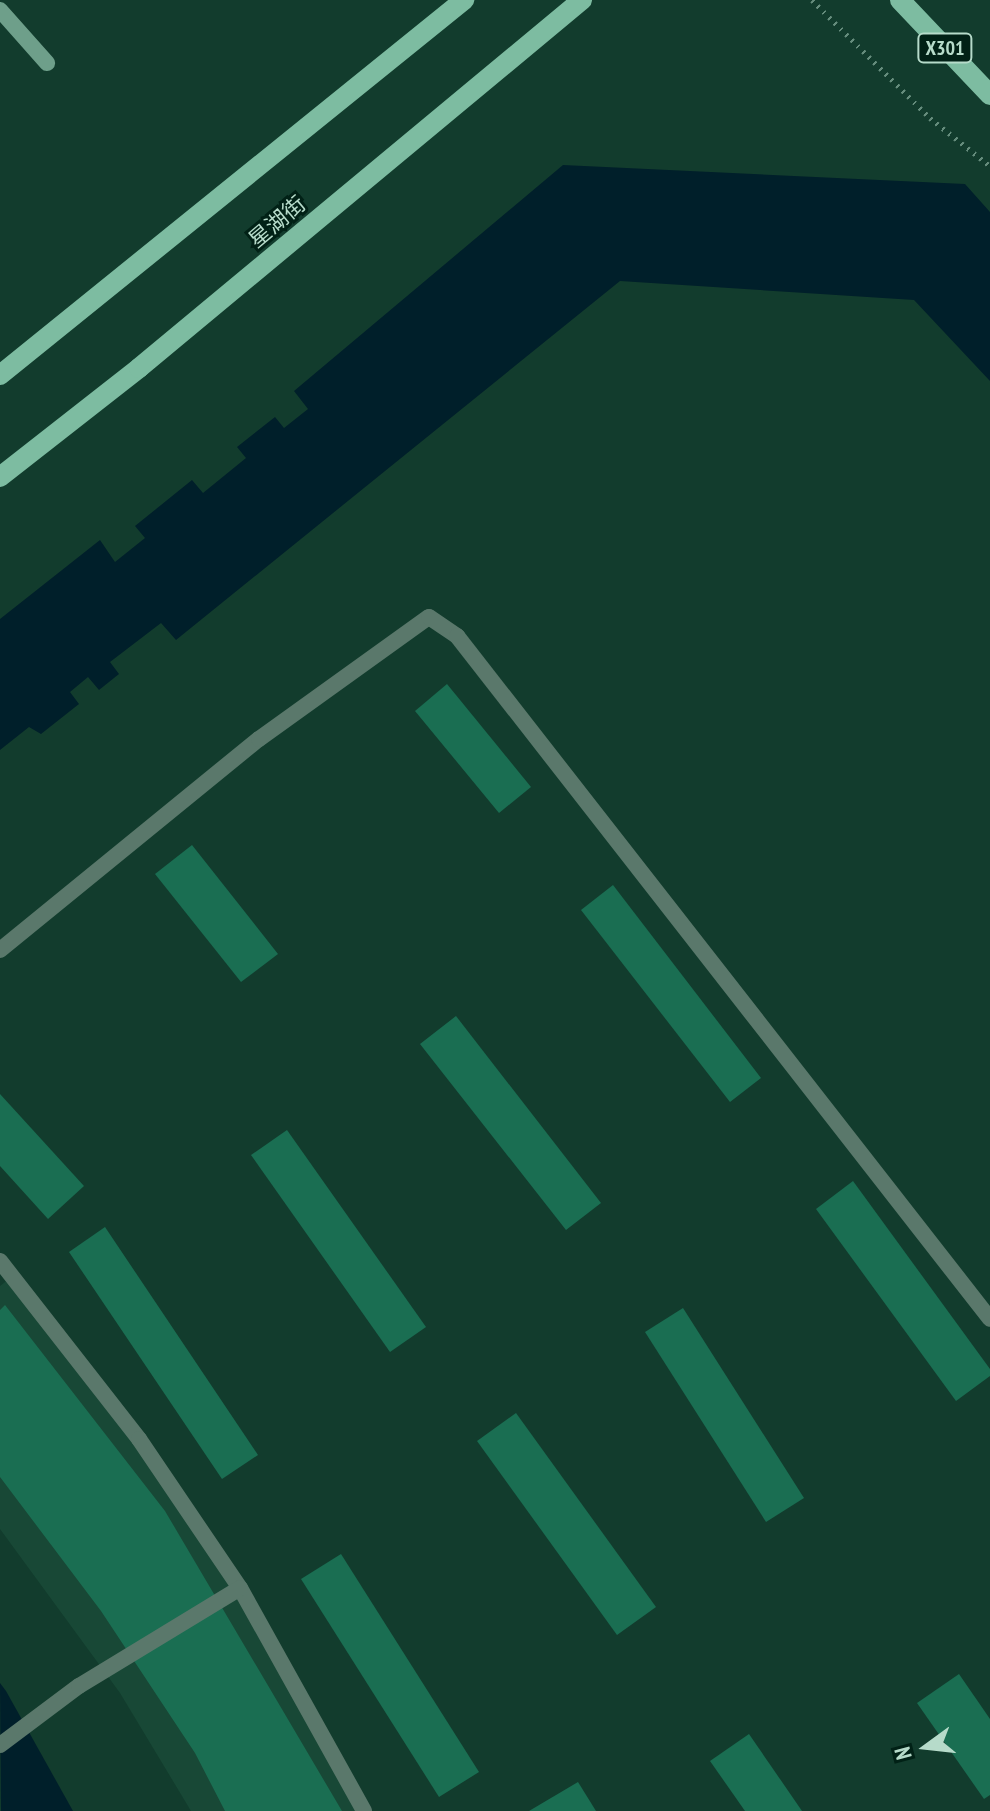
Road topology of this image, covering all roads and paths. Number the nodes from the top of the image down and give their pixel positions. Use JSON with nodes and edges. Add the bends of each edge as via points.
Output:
{"nodes":[{"id":1,"x":464,"y":0,"type":"edge"},
{"id":2,"x":582,"y":0,"type":"edge"},
{"id":3,"x":812,"y":0,"type":"edge"},
{"id":4,"x":900,"y":0,"type":"edge"},
{"id":5,"x":0,"y":10,"type":"edge"},
{"id":6,"x":47,"y":63,"type":"dead end"},
{"id":7,"x":990,"y":95,"type":"edge"},
{"id":8,"x":990,"y":166,"type":"edge"},
{"id":9,"x":0,"y":375,"type":"edge"},
{"id":10,"x":0,"y":477,"type":"edge"},
{"id":11,"x":0,"y":950,"type":"edge"},
{"id":12,"x":0,"y":1261,"type":"edge"},
{"id":13,"x":990,"y":1319,"type":"edge"},
{"id":14,"x":240,"y":1588,"type":"junction"},
{"id":15,"x":0,"y":1745,"type":"edge"},
{"id":16,"x":364,"y":1811,"type":"edge"}],
"edges":[{"from":1,"to":9,"type":"main road"},
{"from":2,"to":10,"type":"main road","name":"星湖街"},
{"from":3,"to":8,"type":"path","via":[[930,118]]},
{"from":4,"to":7,"type":"main road","number":"X301"},
{"from":5,"to":6,"type":"street"},
{"from":11,"to":13,"type":"street","via":[[259,739],[429,617],[457,636]]},
{"from":12,"to":14,"type":"street","via":[[139,1439]]},
{"from":14,"to":15,"type":"street","via":[[79,1686]]},
{"from":14,"to":16,"type":"street"}]}
